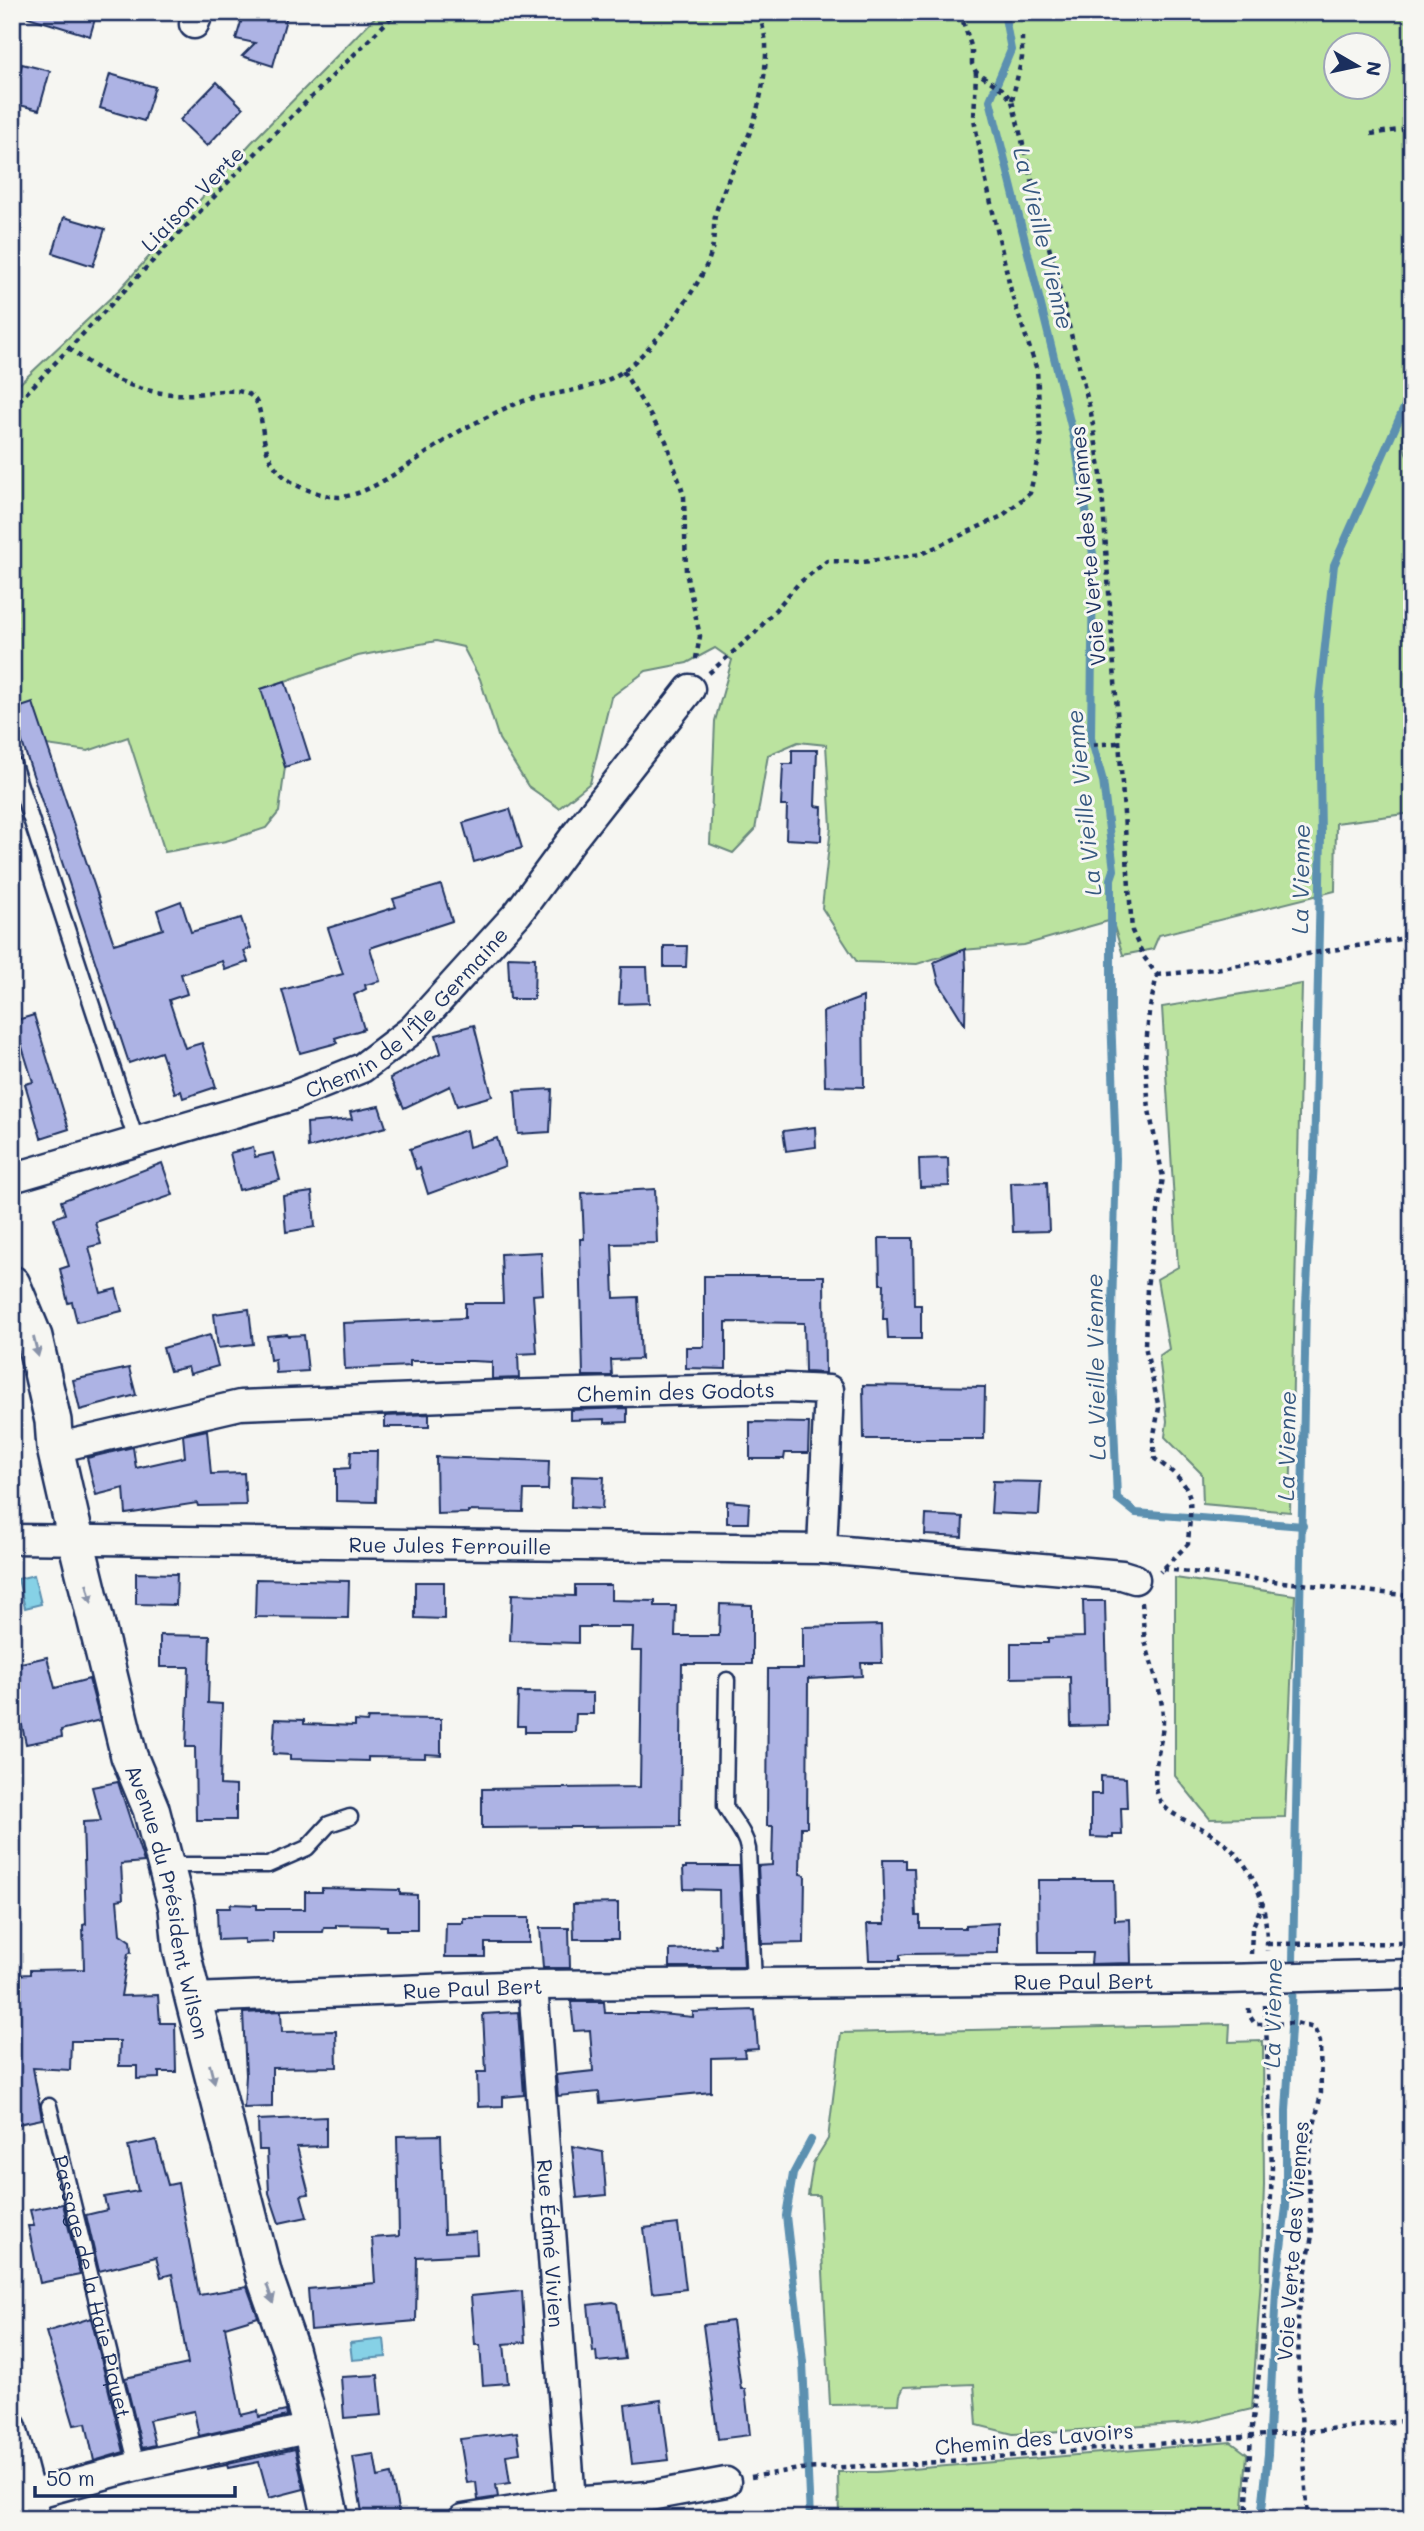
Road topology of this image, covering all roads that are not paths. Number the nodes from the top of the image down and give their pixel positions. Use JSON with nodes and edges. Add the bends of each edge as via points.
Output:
{"nodes":[{"id":1,"x":690,"y":689,"type":"road end"},
{"id":2,"x":13,"y":764,"type":"edge"},
{"id":3,"x":137,"y":1143,"type":"junction"},
{"id":4,"x":12,"y":1178,"type":"edge"},
{"id":5,"x":12,"y":1284,"type":"edge"},
{"id":6,"x":55,"y":1448,"type":"junction"},
{"id":7,"x":12,"y":1539,"type":"edge"},
{"id":8,"x":76,"y":1540,"type":"junction"},
{"id":9,"x":822,"y":1549,"type":"junction"},
{"id":10,"x":1145,"y":1584,"type":"road end"},
{"id":11,"x":727,"y":1680,"type":"dead end"},
{"id":12,"x":350,"y":1817,"type":"dead end"},
{"id":13,"x":166,"y":1865,"type":"junction"},
{"id":14,"x":1412,"y":1974,"type":"edge"},
{"id":15,"x":754,"y":1983,"type":"junction"},
{"id":16,"x":533,"y":1985,"type":"junction"},
{"id":17,"x":193,"y":1998,"type":"junction"},
{"id":18,"x":50,"y":2106,"type":"dead end"},
{"id":19,"x":12,"y":2427,"type":"edge"},
{"id":20,"x":311,"y":2428,"type":"junction"},
{"id":21,"x":137,"y":2466,"type":"junction"},
{"id":22,"x":726,"y":2482,"type":"road end"},
{"id":23,"x":571,"y":2502,"type":"junction"},
{"id":24,"x":33,"y":2507,"type":"edge"},
{"id":25,"x":331,"y":2519,"type":"edge"},
{"id":26,"x":463,"y":2519,"type":"edge"}],
"edges":[{"from":1,"to":3,"type":"street","name":"Chemin de l'Île Germaine","via":[[518,913],[412,1030],[362,1068],[292,1096]]},
{"from":2,"to":3,"type":"lane"},
{"from":3,"to":4,"type":"street","name":"Chemin de l'Île Germaine"},
{"from":5,"to":6,"type":"street","name":"Avenue du Président Wilson","one_way":true,"via":[[34,1337]]},
{"from":6,"to":8,"type":"street","name":"Avenue du Président Wilson"},
{"from":6,"to":9,"type":"street","name":"Chemin des Godots","via":[[240,1405],[523,1394],[829,1391]]},
{"from":7,"to":8,"type":"street","name":"Rue Jules Ferrouille"},
{"from":8,"to":9,"type":"street","name":"Rue Jules Ferrouille"},
{"from":8,"to":13,"type":"street","name":"Avenue du Président Wilson","one_way":true,"via":[[129,1756],[151,1809]]},
{"from":9,"to":10,"type":"street","via":[[1122,1575]]},
{"from":11,"to":15,"type":"lane","via":[[725,1806],[745,1835],[748,1849]]},
{"from":12,"to":13,"type":"lane","via":[[329,1824],[307,1848],[268,1865]]},
{"from":13,"to":17,"type":"street","name":"Avenue du Président Wilson"},
{"from":14,"to":15,"type":"street","name":"Rue Paul Bert"},
{"from":15,"to":16,"type":"street","name":"Rue Paul Bert"},
{"from":16,"to":17,"type":"street","name":"Rue Paul Bert"},
{"from":16,"to":23,"type":"street","name":"Rue Édmé Vivien"},
{"from":17,"to":20,"type":"street","name":"Avenue du Président Wilson","one_way":true,"via":[[264,2275]]},
{"from":18,"to":21,"type":"lane","name":"Passage de la Haie Piquet"},
{"from":19,"to":24,"type":"street"},
{"from":20,"to":21,"type":"street"},
{"from":20,"to":25,"type":"street","name":"Avenue du Président Wilson"},
{"from":21,"to":24,"type":"street"},
{"from":22,"to":23,"type":"street","via":[[650,2496]]},
{"from":23,"to":26,"type":"street"}]}
